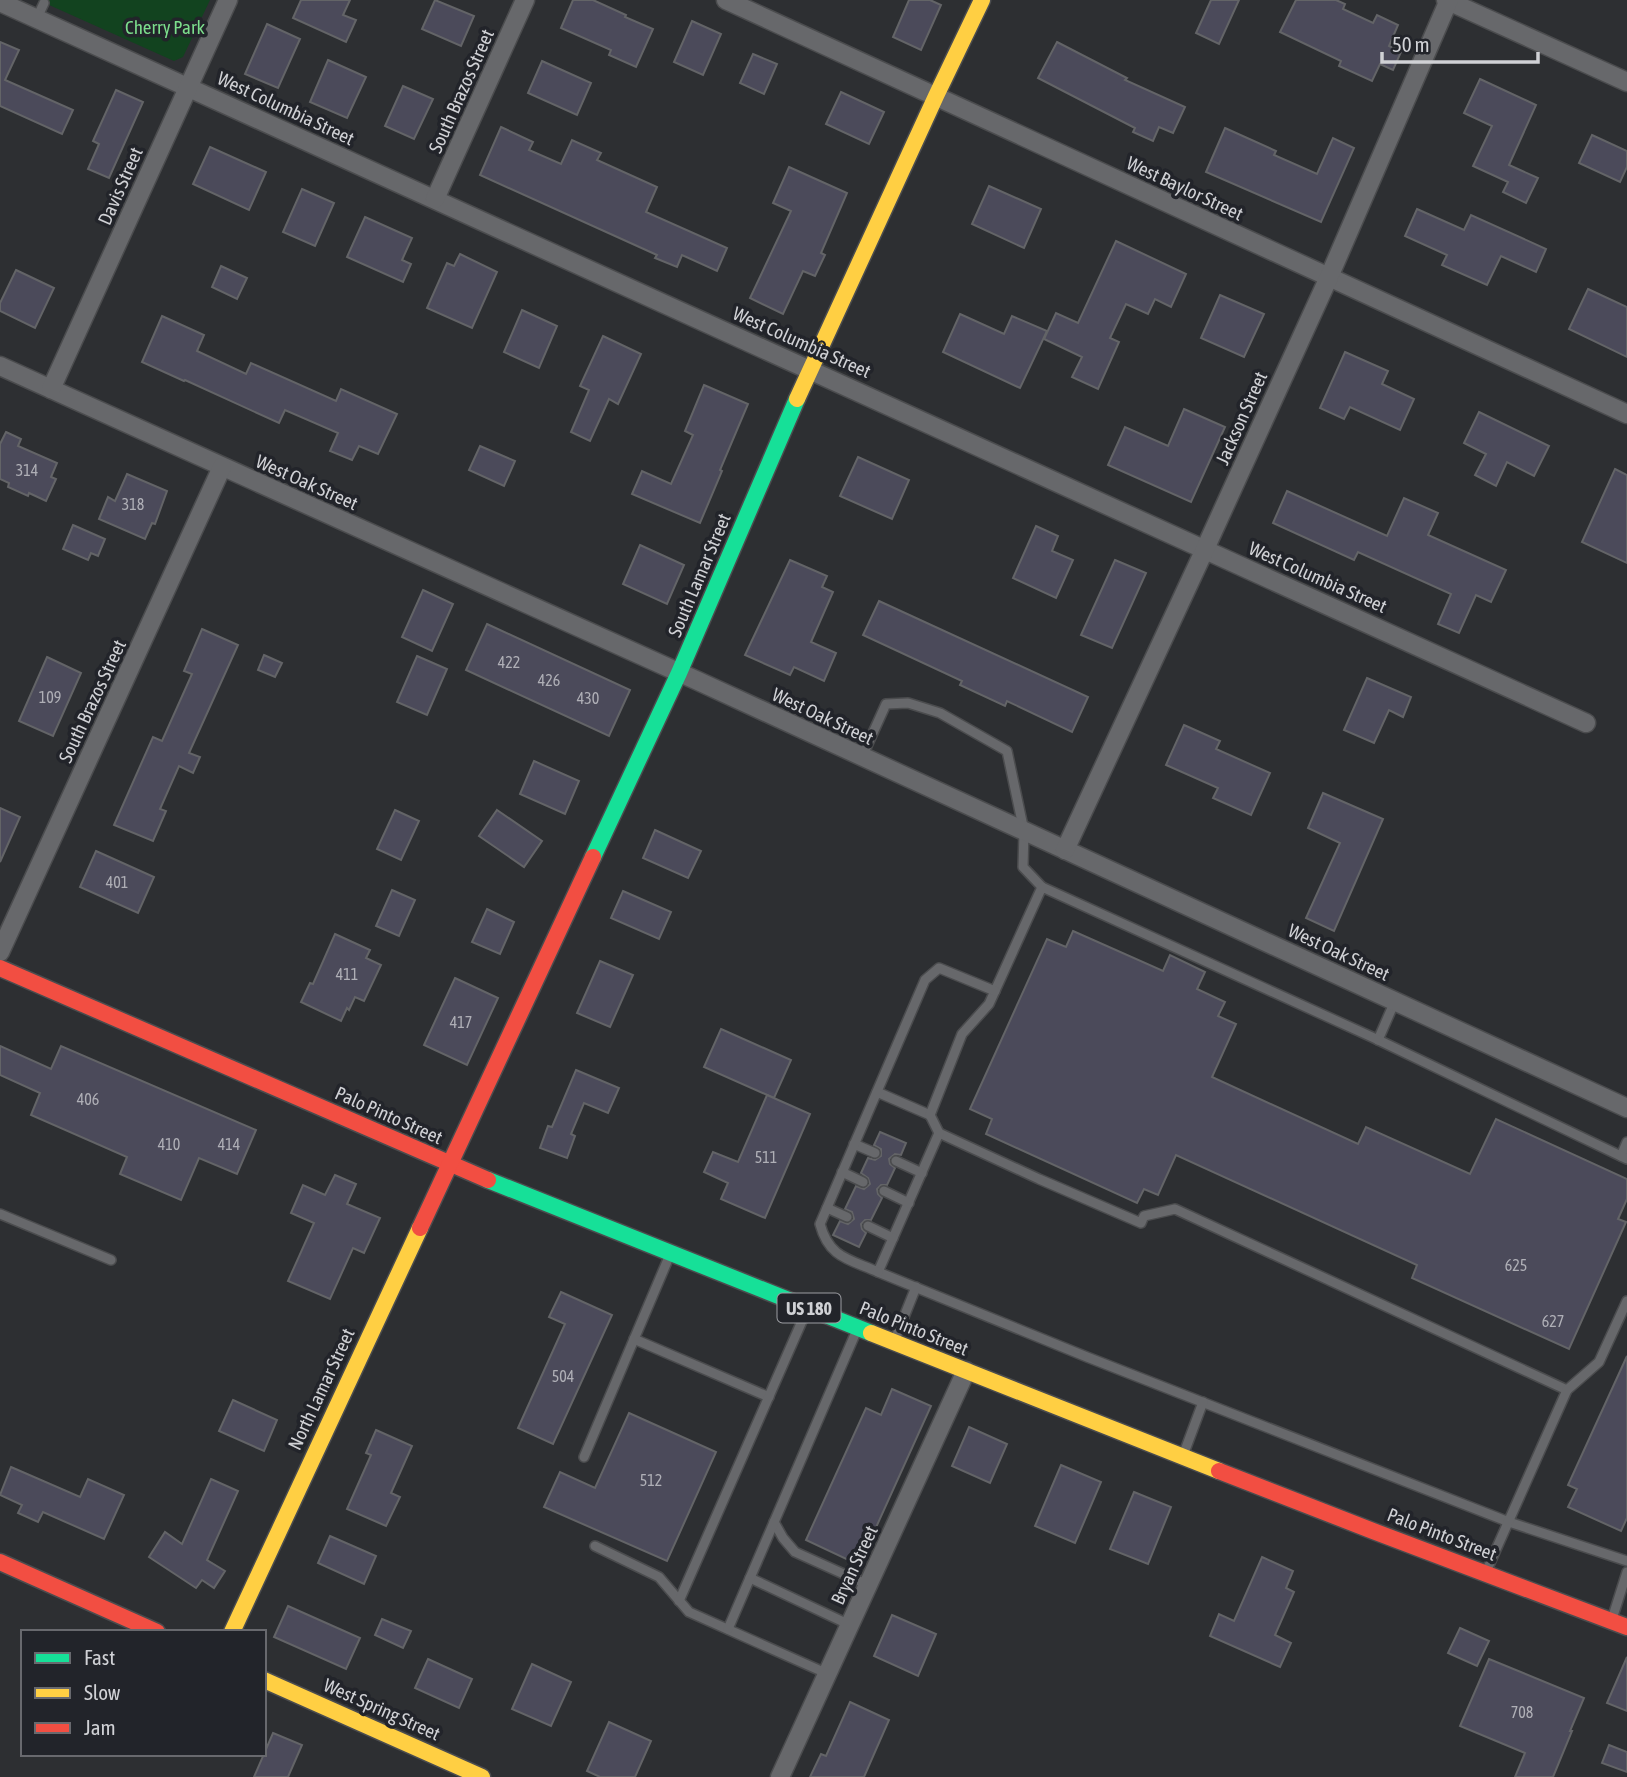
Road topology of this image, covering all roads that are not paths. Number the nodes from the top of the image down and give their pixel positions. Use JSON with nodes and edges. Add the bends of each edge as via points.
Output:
{"nodes":[{"id":1,"x":228,"y":0,"type":"edge"},
{"id":2,"x":525,"y":0,"type":"edge"},
{"id":3,"x":726,"y":0,"type":"edge"},
{"id":4,"x":982,"y":0,"type":"edge"},
{"id":5,"x":1448,"y":0,"type":"edge"},
{"id":6,"x":0,"y":2,"type":"edge"},
{"id":7,"x":1627,"y":82,"type":"edge"},
{"id":8,"x":188,"y":86,"type":"junction"},
{"id":9,"x":936,"y":96,"type":"junction"},
{"id":10,"x":435,"y":199,"type":"junction"},
{"id":11,"x":1329,"y":277,"type":"junction"},
{"id":12,"x":0,"y":366,"type":"edge"},
{"id":13,"x":810,"y":369,"type":"junction"},
{"id":14,"x":51,"y":389,"type":"junction"},
{"id":15,"x":1627,"y":414,"type":"edge"},
{"id":16,"x":222,"y":467,"type":"junction"},
{"id":17,"x":1205,"y":549,"type":"junction"},
{"id":18,"x":679,"y":673,"type":"junction"},
{"id":19,"x":1586,"y":723,"type":"dead end"},
{"id":20,"x":862,"y":757,"type":"junction"},
{"id":21,"x":1024,"y":831,"type":"junction"},
{"id":22,"x":1065,"y":849,"type":"junction"},
{"id":23,"x":1042,"y":887,"type":"junction"},
{"id":24,"x":0,"y":952,"type":"edge"},
{"id":25,"x":0,"y":968,"type":"edge"},
{"id":26,"x":995,"y":991,"type":"junction"},
{"id":27,"x":1395,"y":1001,"type":"junction"},
{"id":28,"x":1378,"y":1040,"type":"junction"},
{"id":29,"x":877,"y":1092,"type":"junction"},
{"id":30,"x":1627,"y":1108,"type":"edge"},
{"id":31,"x":930,"y":1115,"type":"junction"},
{"id":32,"x":939,"y":1133,"type":"junction"},
{"id":33,"x":1627,"y":1142,"type":"edge"},
{"id":34,"x":854,"y":1144,"type":"junction"},
{"id":35,"x":875,"y":1153,"type":"dead end"},
{"id":36,"x":1624,"y":1158,"type":"edge"},
{"id":37,"x":895,"y":1161,"type":"dead end"},
{"id":38,"x":449,"y":1164,"type":"junction"},
{"id":39,"x":842,"y":1172,"type":"junction"},
{"id":40,"x":922,"y":1173,"type":"junction"},
{"id":41,"x":863,"y":1182,"type":"dead end"},
{"id":42,"x":884,"y":1191,"type":"dead end"},
{"id":43,"x":909,"y":1203,"type":"junction"},
{"id":44,"x":827,"y":1208,"type":"junction"},
{"id":45,"x":0,"y":1214,"type":"edge"},
{"id":46,"x":847,"y":1217,"type":"dead end"},
{"id":47,"x":868,"y":1226,"type":"dead end"},
{"id":48,"x":893,"y":1238,"type":"junction"},
{"id":49,"x":671,"y":1252,"type":"junction"},
{"id":50,"x":111,"y":1260,"type":"dead end"},
{"id":51,"x":878,"y":1272,"type":"junction"},
{"id":52,"x":916,"y":1287,"type":"junction"},
{"id":53,"x":1627,"y":1301,"type":"edge"},
{"id":54,"x":808,"y":1307,"type":"junction"},
{"id":55,"x":858,"y":1328,"type":"junction"},
{"id":56,"x":634,"y":1339,"type":"junction"},
{"id":57,"x":894,"y":1342,"type":"junction"},
{"id":58,"x":966,"y":1371,"type":"junction"},
{"id":59,"x":1567,"y":1390,"type":"junction"},
{"id":60,"x":769,"y":1397,"type":"junction"},
{"id":61,"x":1203,"y":1402,"type":"junction"},
{"id":62,"x":1183,"y":1456,"type":"junction"},
{"id":63,"x":584,"y":1457,"type":"dead end"},
{"id":64,"x":774,"y":1522,"type":"junction"},
{"id":65,"x":1509,"y":1522,"type":"junction"},
{"id":66,"x":595,"y":1546,"type":"dead end"},
{"id":67,"x":1627,"y":1561,"type":"edge"},
{"id":68,"x":0,"y":1562,"type":"edge"},
{"id":69,"x":1627,"y":1572,"type":"edge"},
{"id":70,"x":1486,"y":1573,"type":"junction"},
{"id":71,"x":750,"y":1578,"type":"junction"},
{"id":72,"x":868,"y":1585,"type":"junction"},
{"id":73,"x":679,"y":1601,"type":"junction"},
{"id":74,"x":1619,"y":1624,"type":"edge"},
{"id":75,"x":850,"y":1625,"type":"junction"},
{"id":76,"x":728,"y":1629,"type":"junction"},
{"id":77,"x":153,"y":1630,"type":"edge"},
{"id":78,"x":233,"y":1630,"type":"edge"},
{"id":79,"x":828,"y":1674,"type":"junction"},
{"id":80,"x":266,"y":1681,"type":"edge"},
{"id":81,"x":482,"y":1777,"type":"edge"},
{"id":82,"x":780,"y":1777,"type":"edge"}],
"edges":[{"from":1,"to":8,"type":"street","name":"Davis Street"},
{"from":2,"to":10,"type":"street","name":"South Brazos Street"},
{"from":3,"to":9,"type":"street","name":"West Baylor Street"},
{"from":4,"to":9,"type":"street","name":"South Lamar Street"},
{"from":5,"to":7,"type":"street"},
{"from":5,"to":11,"type":"street","name":"Jackson Street"},
{"from":6,"to":8,"type":"street","name":"West Columbia Street","via":[[40,10]]},
{"from":8,"to":10,"type":"street","name":"West Columbia Street"},
{"from":8,"to":14,"type":"street","name":"Davis Street"},
{"from":9,"to":11,"type":"street","name":"West Baylor Street"},
{"from":9,"to":13,"type":"street","name":"South Lamar Street"},
{"from":10,"to":13,"type":"street","name":"West Columbia Street"},
{"from":11,"to":15,"type":"street","name":"West Baylor Street"},
{"from":11,"to":17,"type":"street","name":"Jackson Street"},
{"from":12,"to":14,"type":"street","name":"West Oak Street"},
{"from":13,"to":17,"type":"street","name":"West Columbia Street"},
{"from":13,"to":18,"type":"street","name":"South Lamar Street"},
{"from":14,"to":16,"type":"street","name":"West Oak Street"},
{"from":16,"to":18,"type":"street","name":"West Oak Street"},
{"from":16,"to":24,"type":"street","name":"South Brazos Street"},
{"from":17,"to":19,"type":"street","name":"West Columbia Street"},
{"from":17,"to":22,"type":"street","name":"Jackson Street"},
{"from":18,"to":20,"type":"street","name":"West Oak Street"},
{"from":18,"to":38,"type":"street","name":"South Lamar Street"},
{"from":20,"to":21,"type":"street","name":"West Oak Street"},
{"from":20,"to":21,"type":"lane","via":[[886,704],[908,702],[940,713],[1007,751]]},
{"from":21,"to":22,"type":"street","name":"West Oak Street"},
{"from":21,"to":23,"type":"lane","via":[[1023,867]]},
{"from":22,"to":27,"type":"street","name":"West Oak Street"},
{"from":23,"to":26,"type":"lane"},
{"from":23,"to":28,"type":"lane"},
{"from":25,"to":38,"type":"street","name":"Palo Pinto Street","number":"US 180"},
{"from":26,"to":29,"type":"lane","via":[[939,968],[925,980]]},
{"from":26,"to":31,"type":"lane","via":[[962,1034]]},
{"from":27,"to":28,"type":"lane"},
{"from":27,"to":30,"type":"street","name":"West Oak Street"},
{"from":28,"to":36,"type":"lane"},
{"from":29,"to":31,"type":"lane"},
{"from":29,"to":34,"type":"lane"},
{"from":31,"to":32,"type":"lane"},
{"from":32,"to":40,"type":"lane"},
{"from":32,"to":59,"type":"lane","via":[[1141,1223],[1144,1216],[1175,1209]]},
{"from":33,"to":36,"type":"lane"},
{"from":34,"to":35,"type":"lane"},
{"from":34,"to":39,"type":"lane"},
{"from":37,"to":40,"type":"lane"},
{"from":38,"to":49,"type":"street","name":"Palo Pinto Street","number":"US 180"},
{"from":38,"to":78,"type":"street","name":"North Lamar Street"},
{"from":39,"to":41,"type":"lane"},
{"from":39,"to":44,"type":"lane"},
{"from":40,"to":43,"type":"lane"},
{"from":42,"to":43,"type":"lane"},
{"from":43,"to":48,"type":"lane"},
{"from":44,"to":46,"type":"lane"},
{"from":44,"to":51,"type":"lane","via":[[820,1224],[835,1253]]},
{"from":45,"to":50,"type":"lane"},
{"from":47,"to":48,"type":"lane"},
{"from":48,"to":51,"type":"lane"},
{"from":49,"to":54,"type":"street","name":"Palo Pinto Street","number":"US 180"},
{"from":49,"to":56,"type":"lane"},
{"from":51,"to":52,"type":"lane"},
{"from":52,"to":57,"type":"lane"},
{"from":52,"to":61,"type":"lane"},
{"from":53,"to":59,"type":"lane","via":[[1599,1362]]},
{"from":54,"to":55,"type":"street","name":"Palo Pinto Street","number":"US 180"},
{"from":54,"to":60,"type":"lane"},
{"from":55,"to":57,"type":"street","name":"Palo Pinto Street","number":"US 180"},
{"from":55,"to":64,"type":"lane"},
{"from":56,"to":60,"type":"lane"},
{"from":56,"to":63,"type":"lane"},
{"from":57,"to":58,"type":"street","name":"Palo Pinto Street","number":"US 180"},
{"from":58,"to":62,"type":"street","name":"Palo Pinto Street","number":"US 180"},
{"from":58,"to":72,"type":"street","name":"Bryan Street"},
{"from":59,"to":65,"type":"lane"},
{"from":60,"to":73,"type":"lane"},
{"from":61,"to":62,"type":"lane"},
{"from":61,"to":65,"type":"lane"},
{"from":62,"to":70,"type":"street","name":"Palo Pinto Street","number":"US 180"},
{"from":64,"to":71,"type":"lane"},
{"from":64,"to":72,"type":"lane","via":[[795,1552]]},
{"from":65,"to":67,"type":"lane"},
{"from":65,"to":70,"type":"lane"},
{"from":66,"to":73,"type":"lane","via":[[659,1577]]},
{"from":68,"to":77,"type":"street"},
{"from":69,"to":74,"type":"lane"},
{"from":70,"to":74,"type":"street","name":"Palo Pinto Street","number":"US 180"},
{"from":71,"to":75,"type":"lane"},
{"from":71,"to":76,"type":"lane"},
{"from":72,"to":75,"type":"street","name":"Bryan Street"},
{"from":73,"to":76,"type":"lane","via":[[689,1612]]},
{"from":75,"to":79,"type":"street","name":"Bryan Street"},
{"from":76,"to":79,"type":"lane"},
{"from":79,"to":82,"type":"street","name":"Bryan Street"},
{"from":80,"to":81,"type":"street","name":"West Spring Street"}]}
